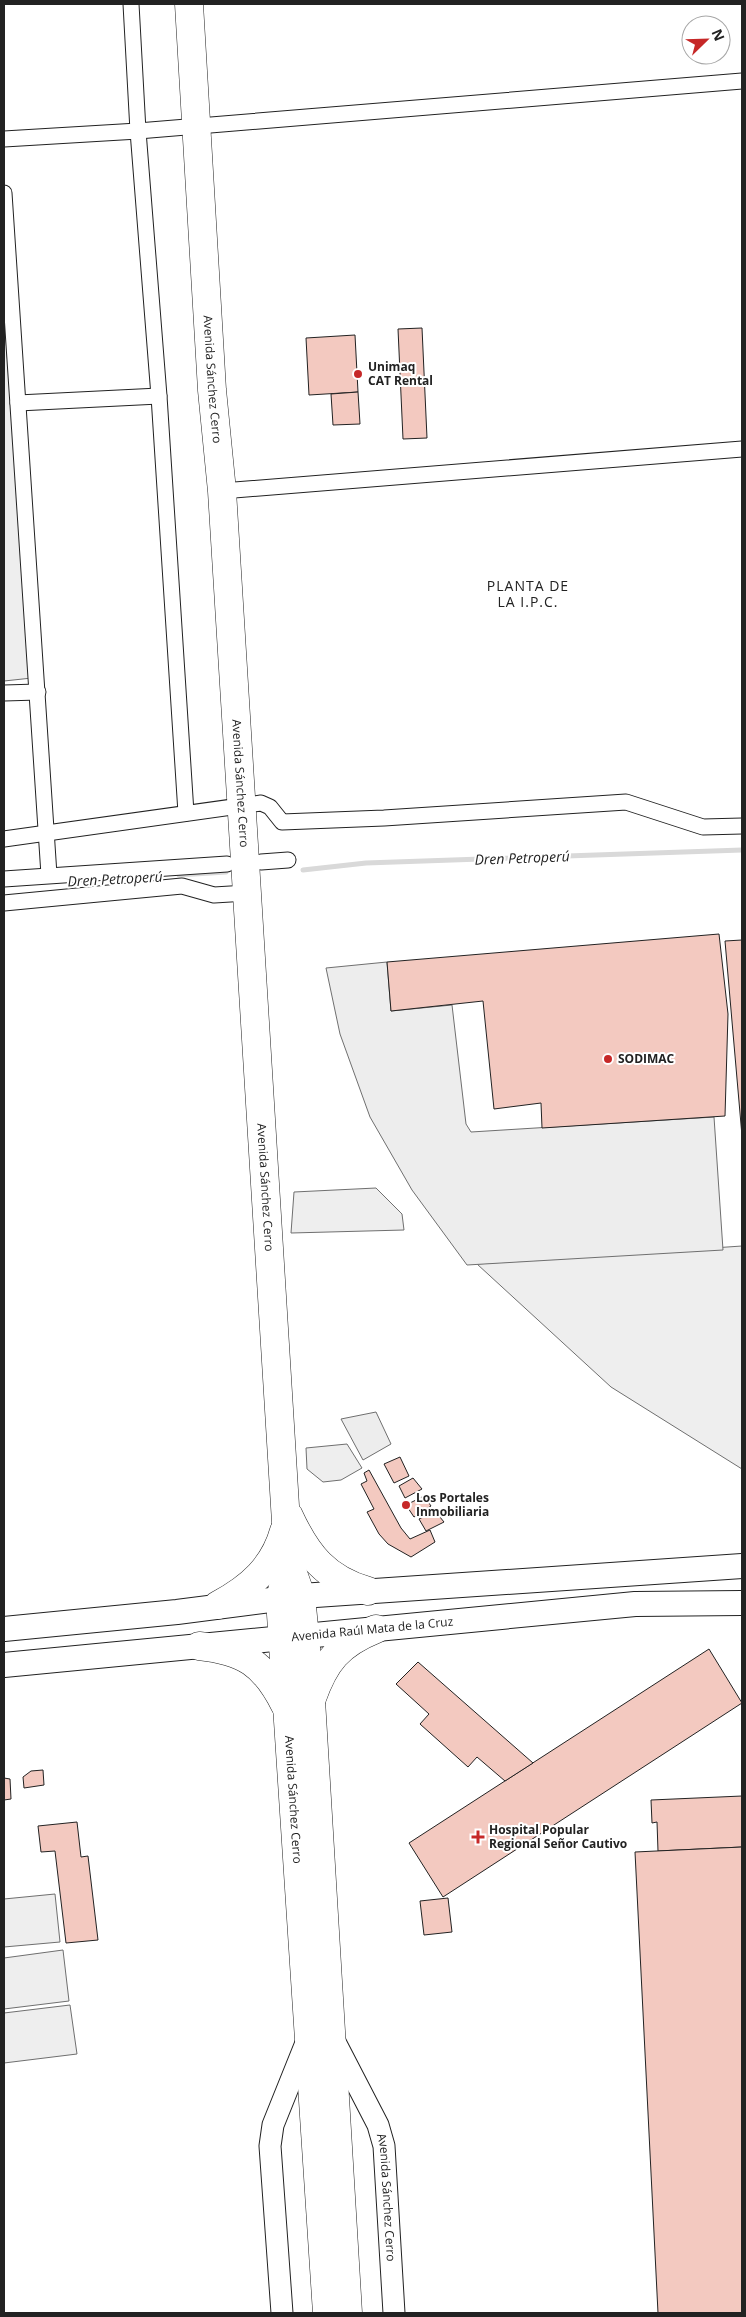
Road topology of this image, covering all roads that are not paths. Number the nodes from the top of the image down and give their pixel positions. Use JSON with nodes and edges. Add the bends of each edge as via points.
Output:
{"nodes":[{"id":1,"x":131,"y":4,"type":"edge"},
{"id":2,"x":189,"y":4,"type":"edge"},
{"id":3,"x":742,"y":81,"type":"edge"},
{"id":4,"x":196,"y":126,"type":"junction"},
{"id":5,"x":138,"y":131,"type":"junction"},
{"id":6,"x":4,"y":139,"type":"edge"},
{"id":7,"x":4,"y":193,"type":"edge"},
{"id":8,"x":159,"y":396,"type":"junction"},
{"id":9,"x":18,"y":403,"type":"junction"},
{"id":10,"x":742,"y":449,"type":"edge"},
{"id":11,"x":222,"y":491,"type":"junction"},
{"id":12,"x":38,"y":692,"type":"junction"},
{"id":13,"x":4,"y":693,"type":"edge"},
{"id":14,"x":242,"y":804,"type":"junction"},
{"id":15,"x":186,"y":813,"type":"junction"},
{"id":16,"x":742,"y":826,"type":"edge"},
{"id":17,"x":44,"y":833,"type":"junction"},
{"id":18,"x":4,"y":839,"type":"edge"},
{"id":19,"x":288,"y":860,"type":"dead end"},
{"id":20,"x":261,"y":862,"type":"dead end"},
{"id":21,"x":227,"y":864,"type":"dead end"},
{"id":22,"x":49,"y":875,"type":"junction"},
{"id":23,"x":4,"y":879,"type":"edge"},
{"id":24,"x":247,"y":893,"type":"junction"},
{"id":25,"x":4,"y":903,"type":"edge"},
{"id":26,"x":286,"y":1515,"type":"junction"},
{"id":27,"x":742,"y":1566,"type":"edge"},
{"id":28,"x":543,"y":1579,"type":"junction"},
{"id":29,"x":368,"y":1591,"type":"junction"},
{"id":30,"x":290,"y":1597,"type":"junction"},
{"id":31,"x":739,"y":1604,"type":"edge"},
{"id":32,"x":218,"y":1606,"type":"junction"},
{"id":33,"x":513,"y":1616,"type":"junction"},
{"id":34,"x":4,"y":1629,"type":"edge"},
{"id":35,"x":376,"y":1629,"type":"junction"},
{"id":36,"x":294,"y":1637,"type":"junction"},
{"id":37,"x":199,"y":1646,"type":"junction"},
{"id":38,"x":4,"y":1666,"type":"edge"},
{"id":39,"x":299,"y":1704,"type":"junction"},
{"id":40,"x":319,"y":2036,"type":"junction"},
{"id":41,"x":282,"y":2313,"type":"edge"},
{"id":42,"x":327,"y":2313,"type":"edge"},
{"id":43,"x":348,"y":2313,"type":"edge"},
{"id":44,"x":394,"y":2313,"type":"edge"}],
"edges":[{"from":1,"to":5,"type":"street"},
{"from":2,"to":4,"type":"highway","name":"Avenida Sánchez Cerro"},
{"from":3,"to":4,"type":"street"},
{"from":4,"to":5,"type":"street"},
{"from":4,"to":11,"type":"highway","name":"Avenida Sánchez Cerro","via":[[212,390]]},
{"from":5,"to":6,"type":"street"},
{"from":5,"to":8,"type":"street"},
{"from":7,"to":9,"type":"street"},
{"from":8,"to":9,"type":"street"},
{"from":8,"to":15,"type":"street"},
{"from":9,"to":12,"type":"street"},
{"from":10,"to":11,"type":"street"},
{"from":11,"to":14,"type":"highway","name":"Avenida Sánchez Cerro"},
{"from":12,"to":13,"type":"street"},
{"from":12,"to":17,"type":"street"},
{"from":14,"to":15,"type":"street"},
{"from":14,"to":16,"type":"street","via":[[260,803],[270,807],[282,822],[626,802],[702,827]]},
{"from":14,"to":24,"type":"highway","name":"Avenida Sánchez Cerro"},
{"from":15,"to":17,"type":"street"},
{"from":17,"to":18,"type":"street"},
{"from":17,"to":22,"type":"street"},
{"from":19,"to":20,"type":"street"},
{"from":21,"to":22,"type":"street"},
{"from":22,"to":23,"type":"street"},
{"from":24,"to":25,"type":"street","via":[[214,895],[182,886]]},
{"from":24,"to":26,"type":"highway","name":"Avenida Sánchez Cerro"},
{"from":26,"to":29,"type":"highway","via":[[312,1555],[345,1584]]},
{"from":26,"to":30,"type":"highway","name":"Avenida Sánchez Cerro"},
{"from":26,"to":32,"type":"highway","via":[[275,1556],[254,1583]]},
{"from":27,"to":28,"type":"main road"},
{"from":28,"to":29,"type":"main road"},
{"from":28,"to":33,"type":"main road","via":[[512,1584],[479,1596],[472,1602],[473,1607],[482,1613]]},
{"from":29,"to":30,"type":"main road"},
{"from":30,"to":32,"type":"main road"},
{"from":30,"to":36,"type":"highway","name":"Avenida Sánchez Cerro"},
{"from":31,"to":33,"type":"main road","name":"Avenida Raúl Mata de la Cruz","via":[[635,1604]]},
{"from":32,"to":34,"type":"main road"},
{"from":33,"to":35,"type":"main road","name":"Avenida Raúl Mata de la Cruz"},
{"from":35,"to":36,"type":"main road","name":"Avenida Raúl Mata de la Cruz"},
{"from":35,"to":39,"type":"highway","via":[[349,1641],[336,1653]]},
{"from":36,"to":37,"type":"main road","name":"Avenida Raúl Mata de la Cruz"},
{"from":36,"to":39,"type":"highway","name":"Avenida Sánchez Cerro"},
{"from":37,"to":38,"type":"main road","name":"Avenida Raúl Mata de la Cruz"},
{"from":37,"to":39,"type":"highway","via":[[222,1649],[249,1659]]},
{"from":39,"to":40,"type":"highway","name":"Avenida Sánchez Cerro"},
{"from":40,"to":41,"type":"main road","name":"Avenida Sánchez Cerro","via":[[272,2125],[270,2146]]},
{"from":40,"to":42,"type":"highway","name":"Avenida Sánchez Cerro"},
{"from":40,"to":43,"type":"highway","name":"Avenida Sánchez Cerro"},
{"from":40,"to":44,"type":"main road","name":"Avenida Sánchez Cerro","via":[[378,2125],[384,2146]]}]}
